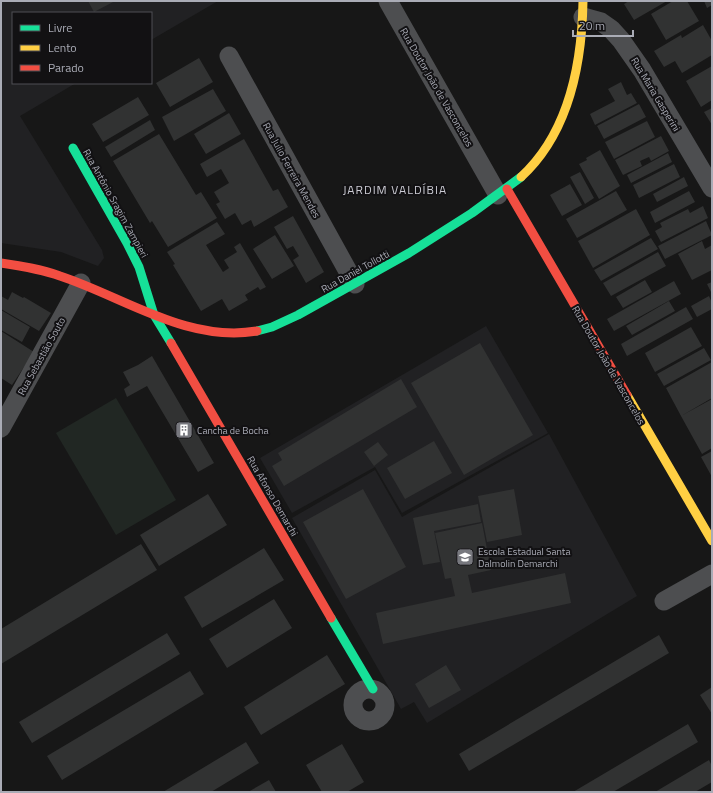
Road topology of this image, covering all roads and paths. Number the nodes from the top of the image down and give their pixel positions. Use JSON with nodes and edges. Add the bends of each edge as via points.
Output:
{"nodes":[{"id":1,"x":388,"y":1,"type":"edge"},
{"id":2,"x":583,"y":9,"type":"edge"},
{"id":3,"x":229,"y":56,"type":"dead end"},
{"id":4,"x":73,"y":148,"type":"dead end"},
{"id":5,"x":712,"y":188,"type":"edge"},
{"id":6,"x":502,"y":192,"type":"junction"},
{"id":7,"x":1,"y":263,"type":"edge"},
{"id":8,"x":81,"y":284,"type":"junction"},
{"id":9,"x":355,"y":284,"type":"junction"},
{"id":10,"x":154,"y":315,"type":"junction"},
{"id":11,"x":1,"y":428,"type":"edge"},
{"id":12,"x":712,"y":541,"type":"edge"},
{"id":13,"x":712,"y":574,"type":"edge"},
{"id":14,"x":664,"y":601,"type":"dead end"},
{"id":15,"x":373,"y":689,"type":"dead end"}],
"edges":[{"from":1,"to":6,"type":"street","name":"Rua Doutor João de Vasconcelos"},
{"from":2,"to":5,"type":"street","name":"Rua Maria Gasperini","via":[[611,29],[621,40],[642,70]]},
{"from":2,"to":6,"type":"street","name":"Rua Daniel Tollotti","via":[[576,69],[566,106],[540,157]]},
{"from":3,"to":9,"type":"street","name":"Rua Julio Ferreira Mendes"},
{"from":4,"to":10,"type":"street","name":"Rua Antônio Sragim Zampieri","via":[[139,267]]},
{"from":6,"to":9,"type":"street","name":"Rua Daniel Tollotti","via":[[436,237]]},
{"from":6,"to":12,"type":"street","name":"Rua Doutor João de Vasconcelos"},
{"from":7,"to":8,"type":"street","name":"Rua Daniel Tollotti","via":[[45,270]]},
{"from":8,"to":10,"type":"street","name":"Rua Daniel Tollotti"},
{"from":8,"to":11,"type":"street","name":"Rua Sebastião Souto"},
{"from":9,"to":10,"type":"street","name":"Rua Daniel Tollotti","via":[[278,325],[264,329],[237,333],[205,330]]},
{"from":10,"to":15,"type":"street","name":"Rua Afonso Demarchi"},
{"from":13,"to":14,"type":"street"}]}
